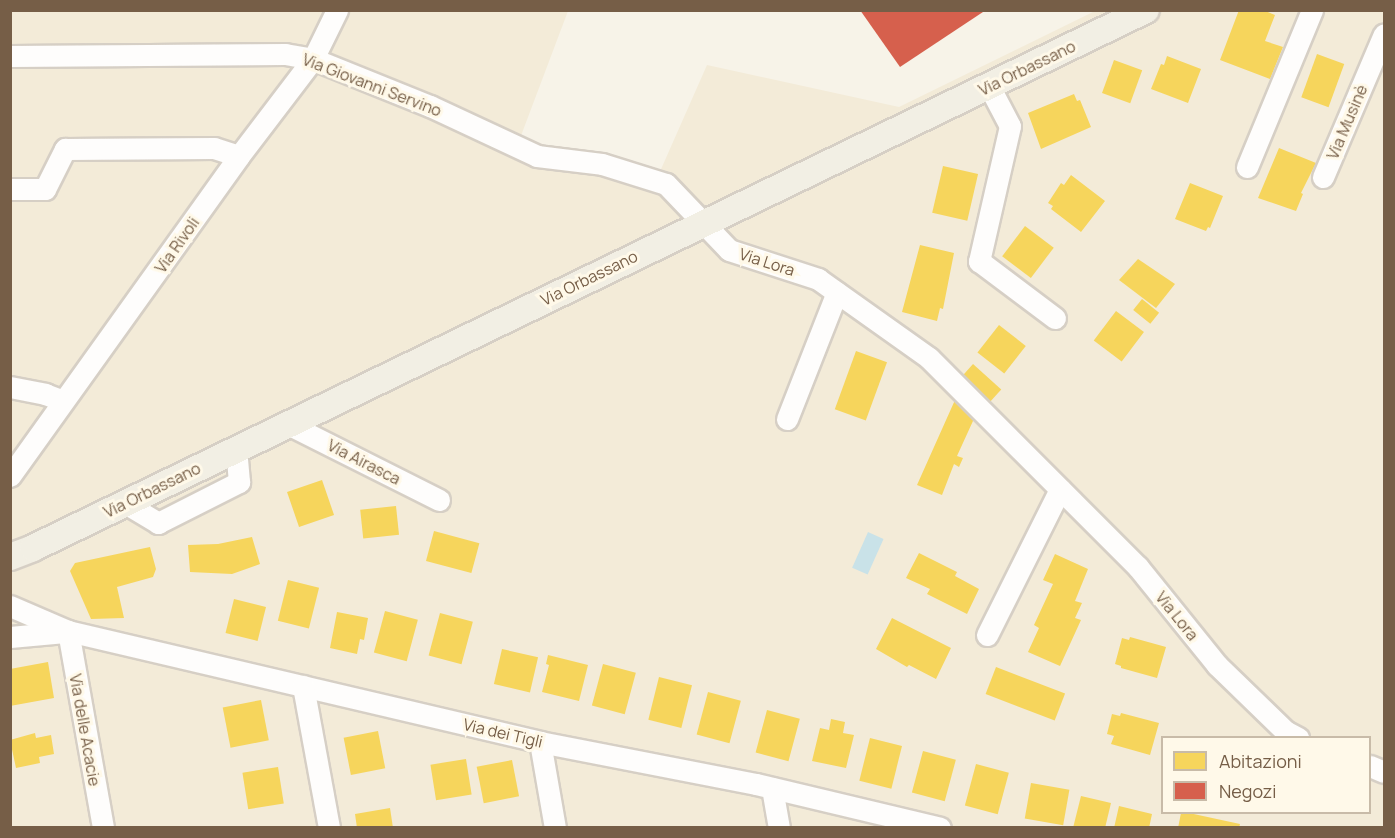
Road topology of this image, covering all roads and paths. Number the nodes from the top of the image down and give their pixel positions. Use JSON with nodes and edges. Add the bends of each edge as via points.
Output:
{"nodes":[{"id":1,"x":337,"y":10,"type":"edge"},
{"id":2,"x":1146,"y":10,"type":"edge"},
{"id":3,"x":1312,"y":10,"type":"edge"},
{"id":4,"x":1384,"y":34,"type":"edge"},
{"id":5,"x":10,"y":56,"type":"edge"},
{"id":6,"x":313,"y":59,"type":"junction"},
{"id":7,"x":989,"y":86,"type":"junction"},
{"id":8,"x":239,"y":156,"type":"junction"},
{"id":9,"x":1247,"y":167,"type":"dead end"},
{"id":10,"x":1323,"y":177,"type":"dead end"},
{"id":11,"x":10,"y":189,"type":"edge"},
{"id":12,"x":705,"y":222,"type":"junction"},
{"id":13,"x":837,"y":292,"type":"junction"},
{"id":14,"x":1055,"y":318,"type":"dead end"},
{"id":15,"x":10,"y":387,"type":"edge"},
{"id":16,"x":63,"y":402,"type":"junction"},
{"id":17,"x":787,"y":419,"type":"dead end"},
{"id":18,"x":288,"y":424,"type":"junction"},
{"id":19,"x":10,"y":476,"type":"edge"},
{"id":20,"x":1060,"y":489,"type":"junction"},
{"id":21,"x":439,"y":500,"type":"dead end"},
{"id":22,"x":22,"y":552,"type":"edge"},
{"id":23,"x":10,"y":578,"type":"edge"},
{"id":24,"x":10,"y":606,"type":"edge"},
{"id":25,"x":68,"y":632,"type":"junction"},
{"id":26,"x":987,"y":635,"type":"dead end"},
{"id":27,"x":10,"y":637,"type":"edge"},
{"id":28,"x":303,"y":686,"type":"junction"},
{"id":29,"x":1294,"y":736,"type":"edge"},
{"id":30,"x":540,"y":742,"type":"junction"},
{"id":31,"x":772,"y":788,"type":"junction"},
{"id":32,"x":103,"y":828,"type":"edge"},
{"id":33,"x":329,"y":828,"type":"edge"},
{"id":34,"x":555,"y":828,"type":"edge"},
{"id":35,"x":779,"y":828,"type":"edge"},
{"id":36,"x":940,"y":828,"type":"edge"}],
"edges":[{"from":1,"to":6,"type":"street","name":"Via Rivoli"},
{"from":2,"to":7,"type":"main road","name":"Via Orbassano"},
{"from":3,"to":9,"type":"street"},
{"from":4,"to":10,"type":"street","name":"Via Musinè"},
{"from":5,"to":6,"type":"street","name":"Via Giovanni Servino","via":[[285,54]]},
{"from":6,"to":8,"type":"street","name":"Via Rivoli"},
{"from":6,"to":12,"type":"street","name":"Via Giovanni Servino","via":[[430,106],[537,156],[602,164],[666,184]]},
{"from":7,"to":12,"type":"main road","name":"Via Orbassano"},
{"from":7,"to":14,"type":"street","via":[[1010,126],[979,261]]},
{"from":8,"to":11,"type":"street","via":[[214,148],[65,149],[45,189]]},
{"from":8,"to":16,"type":"street","name":"Via Rivoli"},
{"from":12,"to":13,"type":"street","name":"Via Lora","via":[[729,250],[818,279]]},
{"from":12,"to":18,"type":"main road","name":"Via Orbassano"},
{"from":13,"to":17,"type":"street"},
{"from":13,"to":20,"type":"street","name":"Via Lora","via":[[929,358]]},
{"from":15,"to":16,"type":"street"},
{"from":16,"to":19,"type":"street","name":"Via Rivoli"},
{"from":18,"to":21,"type":"street","name":"Via Airasca"},
{"from":18,"to":22,"type":"main road","name":"Via Orbassano"},
{"from":20,"to":26,"type":"street"},
{"from":20,"to":29,"type":"street","name":"Via Lora","via":[[1138,567],[1217,665]]},
{"from":22,"to":23,"type":"main road","name":"Via Orbassano"},
{"from":24,"to":25,"type":"street","name":"Via dei Tigli"},
{"from":25,"to":27,"type":"street","name":"Via dei Tigli"},
{"from":25,"to":28,"type":"street","name":"Via dei Tigli"},
{"from":25,"to":32,"type":"street","name":"Via delle Acacie"},
{"from":28,"to":30,"type":"street","name":"Via dei Tigli"},
{"from":28,"to":33,"type":"street"},
{"from":30,"to":31,"type":"street","name":"Via dei Tigli"},
{"from":30,"to":34,"type":"street"},
{"from":31,"to":35,"type":"street"},
{"from":31,"to":36,"type":"street","name":"Via dei Tigli"}]}
